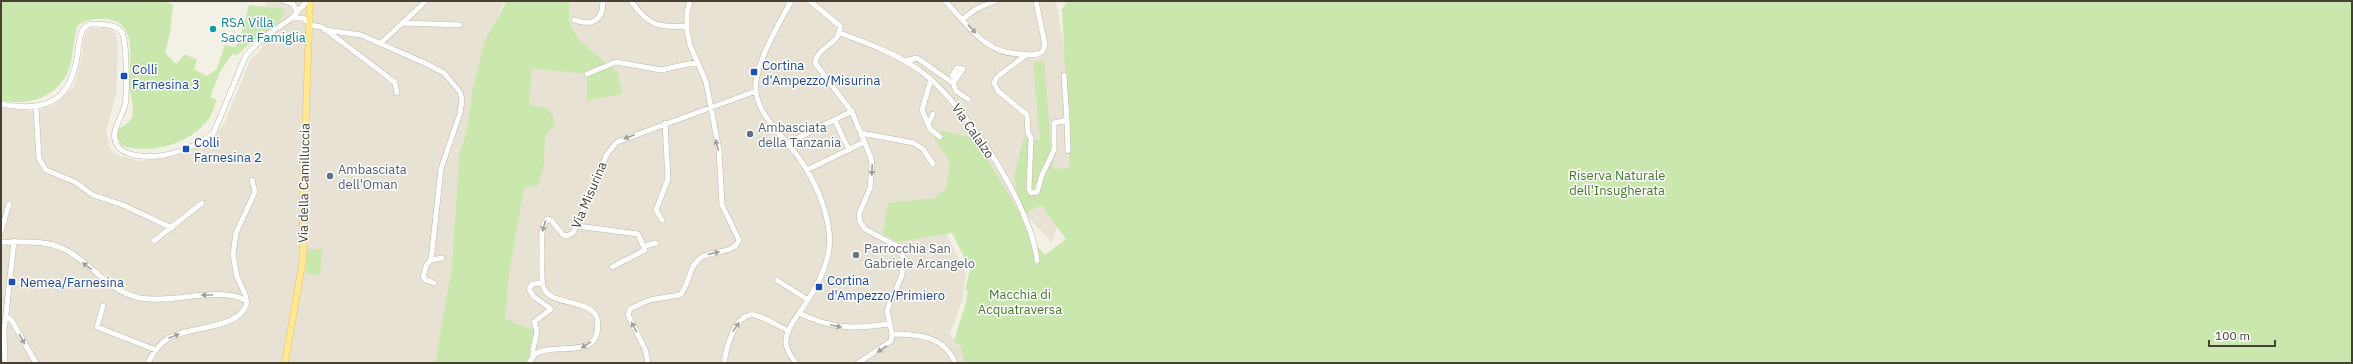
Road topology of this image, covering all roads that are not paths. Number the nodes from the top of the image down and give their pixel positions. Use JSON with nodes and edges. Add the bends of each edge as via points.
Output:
{"nodes":[{"id":1,"x":284,"y":1,"type":"edge"},
{"id":2,"x":307,"y":1,"type":"edge"},
{"id":3,"x":310,"y":1,"type":"edge"},
{"id":4,"x":426,"y":1,"type":"edge"},
{"id":5,"x":603,"y":1,"type":"edge"},
{"id":6,"x":631,"y":1,"type":"edge"},
{"id":7,"x":690,"y":1,"type":"edge"},
{"id":8,"x":791,"y":1,"type":"edge"},
{"id":9,"x":810,"y":1,"type":"edge"},
{"id":10,"x":946,"y":1,"type":"edge"},
{"id":11,"x":995,"y":1,"type":"edge"},
{"id":12,"x":1036,"y":1,"type":"edge"},
{"id":13,"x":297,"y":10,"type":"junction"},
{"id":14,"x":292,"y":18,"type":"junction"},
{"id":15,"x":963,"y":19,"type":"junction"},
{"id":16,"x":574,"y":20,"type":"dead end"},
{"id":17,"x":403,"y":23,"type":"junction"},
{"id":18,"x":309,"y":24,"type":"junction"},
{"id":19,"x":460,"y":25,"type":"dead end"},
{"id":20,"x":686,"y":26,"type":"junction"},
{"id":21,"x":325,"y":30,"type":"junction"},
{"id":22,"x":840,"y":32,"type":"junction"},
{"id":23,"x":380,"y":43,"type":"junction"},
{"id":24,"x":1026,"y":55,"type":"junction"},
{"id":25,"x":905,"y":61,"type":"junction"},
{"id":26,"x":698,"y":62,"type":"junction"},
{"id":27,"x":587,"y":74,"type":"dead end"},
{"id":28,"x":1064,"y":74,"type":"dead end"},
{"id":29,"x":952,"y":76,"type":"dead end"},
{"id":30,"x":931,"y":79,"type":"junction"},
{"id":31,"x":953,"y":83,"type":"junction"},
{"id":32,"x":756,"y":91,"type":"junction"},
{"id":33,"x":397,"y":93,"type":"dead end"},
{"id":34,"x":968,"y":100,"type":"dead end"},
{"id":35,"x":1,"y":104,"type":"edge"},
{"id":36,"x":36,"y":107,"type":"junction"},
{"id":37,"x":709,"y":107,"type":"junction"},
{"id":38,"x":852,"y":111,"type":"junction"},
{"id":39,"x":933,"y":114,"type":"dead end"},
{"id":40,"x":1067,"y":120,"type":"junction"},
{"id":41,"x":835,"y":121,"type":"junction"},
{"id":42,"x":665,"y":123,"type":"junction"},
{"id":43,"x":928,"y":124,"type":"junction"},
{"id":44,"x":861,"y":133,"type":"junction"},
{"id":45,"x":940,"y":137,"type":"dead end"},
{"id":46,"x":864,"y":142,"type":"junction"},
{"id":47,"x":788,"y":143,"type":"junction"},
{"id":48,"x":848,"y":150,"type":"junction"},
{"id":49,"x":1068,"y":151,"type":"dead end"},
{"id":50,"x":933,"y":164,"type":"dead end"},
{"id":51,"x":807,"y":170,"type":"junction"},
{"id":52,"x":252,"y":180,"type":"dead end"},
{"id":53,"x":202,"y":203,"type":"dead end"},
{"id":54,"x":9,"y":204,"type":"dead end"},
{"id":55,"x":662,"y":220,"type":"dead end"},
{"id":56,"x":577,"y":226,"type":"junction"},
{"id":57,"x":172,"y":228,"type":"junction"},
{"id":58,"x":1,"y":232,"type":"edge"},
{"id":59,"x":14,"y":241,"type":"junction"},
{"id":60,"x":154,"y":241,"type":"dead end"},
{"id":61,"x":1,"y":242,"type":"edge"},
{"id":62,"x":656,"y":243,"type":"dead end"},
{"id":63,"x":645,"y":246,"type":"junction"},
{"id":64,"x":442,"y":258,"type":"dead end"},
{"id":65,"x":431,"y":260,"type":"junction"},
{"id":66,"x":1037,"y":261,"type":"dead end"},
{"id":67,"x":612,"y":267,"type":"dead end"},
{"id":68,"x":777,"y":280,"type":"dead end"},
{"id":69,"x":434,"y":283,"type":"dead end"},
{"id":70,"x":543,"y":283,"type":"junction"},
{"id":71,"x":245,"y":300,"type":"junction"},
{"id":72,"x":808,"y":300,"type":"junction"},
{"id":73,"x":103,"y":306,"type":"dead end"},
{"id":74,"x":799,"y":313,"type":"junction"},
{"id":75,"x":6,"y":316,"type":"junction"},
{"id":76,"x":888,"y":324,"type":"junction"},
{"id":77,"x":789,"y":331,"type":"junction"},
{"id":78,"x":892,"y":334,"type":"junction"},
{"id":79,"x":2,"y":342,"type":"edge"},
{"id":80,"x":156,"y":350,"type":"junction"},
{"id":81,"x":533,"y":357,"type":"junction"},
{"id":82,"x":4,"y":363,"type":"edge"},
{"id":83,"x":36,"y":363,"type":"edge"},
{"id":84,"x":148,"y":363,"type":"edge"},
{"id":85,"x":285,"y":363,"type":"edge"},
{"id":86,"x":528,"y":363,"type":"edge"},
{"id":87,"x":648,"y":363,"type":"edge"},
{"id":88,"x":724,"y":363,"type":"edge"},
{"id":89,"x":796,"y":363,"type":"edge"},
{"id":90,"x":858,"y":363,"type":"edge"},
{"id":91,"x":955,"y":363,"type":"edge"}],
"edges":[{"from":1,"to":13,"type":"street","via":[[293,4]]},
{"from":2,"to":13,"type":"street"},
{"from":3,"to":18,"type":"main road","name":"Via della Camilluccia"},
{"from":4,"to":17,"type":"street"},
{"from":5,"to":16,"type":"street","via":[[599,15],[593,23]]},
{"from":6,"to":20,"type":"street","via":[[650,22],[663,27]]},
{"from":7,"to":20,"type":"street"},
{"from":8,"to":32,"type":"street","via":[[760,65]]},
{"from":9,"to":22,"type":"street","via":[[837,22]]},
{"from":10,"to":15,"type":"street"},
{"from":11,"to":15,"type":"street","via":[[976,9]]},
{"from":12,"to":24,"type":"street","via":[[1045,46],[1040,53]]},
{"from":13,"to":14,"type":"street"},
{"from":14,"to":18,"type":"street","via":[[303,18]]},
{"from":14,"to":36,"type":"street","via":[[264,37],[246,55],[214,132],[204,140],[167,154],[152,157],[124,152],[117,146],[115,132],[126,99],[125,40],[120,30],[112,26],[91,24],[84,28],[69,86],[56,99]]},
{"from":15,"to":24,"type":"street","one_way":true,"via":[[994,50],[1004,54]]},
{"from":17,"to":19,"type":"street"},
{"from":17,"to":23,"type":"street"},
{"from":18,"to":21,"type":"street","via":[[318,25]]},
{"from":18,"to":85,"type":"main road","name":"Via della Camilluccia","via":[[303,259]]},
{"from":20,"to":26,"type":"street","via":[[690,45]]},
{"from":21,"to":23,"type":"street","via":[[358,34]]},
{"from":21,"to":33,"type":"street","via":[[393,81]]},
{"from":22,"to":25,"type":"street","name":"Via Calalzo"},
{"from":22,"to":38,"type":"street","via":[[818,55],[815,63]]},
{"from":23,"to":65,"type":"street","via":[[444,73],[461,96],[460,113],[441,169]]},
{"from":24,"to":40,"type":"street","via":[[996,77],[994,83],[998,91],[1027,115],[1028,133],[1032,138],[1028,189],[1031,193],[1037,192],[1054,150],[1054,123]]},
{"from":25,"to":30,"type":"street","name":"Via Calalzo"},
{"from":25,"to":31,"type":"street","via":[[917,58]]},
{"from":26,"to":27,"type":"street","via":[[657,70],[616,62]]},
{"from":26,"to":37,"type":"street","via":[[706,82]]},
{"from":28,"to":40,"type":"street"},
{"from":29,"to":31,"type":"street","via":[[957,68],[963,69]]},
{"from":30,"to":43,"type":"street","via":[[922,107]]},
{"from":30,"to":66,"type":"street","name":"Via Calalzo","via":[[966,116],[1011,189],[1029,224]]},
{"from":31,"to":34,"type":"street","via":[[956,91]]},
{"from":32,"to":37,"type":"street","name":"Via Misurina"},
{"from":32,"to":47,"type":"street","via":[[762,111]]},
{"from":35,"to":36,"type":"street"},
{"from":36,"to":57,"type":"street","via":[[39,159],[46,170],[75,182],[93,195],[123,205]]},
{"from":37,"to":42,"type":"street","name":"Via Misurina"},
{"from":87,"to":37,"type":"street","one_way":true,"via":[[645,349],[628,315],[630,309],[649,300],[680,295],[700,258],[730,249],[739,241],[722,205],[719,153]]},
{"from":38,"to":41,"type":"street","via":[[835,118]]},
{"from":38,"to":44,"type":"street"},
{"from":39,"to":43,"type":"street"},
{"from":40,"to":49,"type":"street"},
{"from":41,"to":47,"type":"street"},
{"from":41,"to":48,"type":"street"},
{"from":42,"to":55,"type":"street","via":[[668,179],[656,210]]},
{"from":42,"to":56,"type":"street","name":"Via Misurina","one_way":true,"via":[[620,140],[611,147]]},
{"from":43,"to":45,"type":"street"},
{"from":44,"to":46,"type":"street"},
{"from":44,"to":50,"type":"street","via":[[914,143],[923,149]]},
{"from":46,"to":48,"type":"street"},
{"from":46,"to":76,"type":"street","one_way":true,"via":[[872,168],[869,191],[859,216],[860,222],[865,229],[895,245],[904,260],[902,275],[887,307]]},
{"from":47,"to":51,"type":"street"},
{"from":48,"to":51,"type":"street"},
{"from":51,"to":72,"type":"street","via":[[824,209],[830,238],[822,274]]},
{"from":52,"to":71,"type":"street","via":[[254,192],[236,233],[233,255]]},
{"from":53,"to":57,"type":"street"},
{"from":54,"to":58,"type":"street"},
{"from":56,"to":63,"type":"street","via":[[636,233]]},
{"from":56,"to":70,"type":"street","name":"Via Misurina","one_way":true,"via":[[571,235],[565,236],[551,220],[545,221],[542,236]]},
{"from":57,"to":60,"type":"street"},
{"from":59,"to":61,"type":"street"},
{"from":71,"to":59,"type":"street","one_way":true,"via":[[212,295],[159,300],[131,296],[64,249],[47,244]]},
{"from":59,"to":75,"type":"street"},
{"from":62,"to":63,"type":"street"},
{"from":63,"to":67,"type":"street","via":[[645,250]]},
{"from":64,"to":65,"type":"street"},
{"from":65,"to":69,"type":"street","via":[[423,276]]},
{"from":68,"to":72,"type":"street"},
{"from":70,"to":81,"type":"street","via":[[532,284],[529,289],[533,296],[551,310],[534,322],[537,331]]},
{"from":70,"to":81,"type":"street","one_way":true,"via":[[550,296],[592,310],[597,315],[598,323],[594,339],[584,347],[576,350],[547,350]]},
{"from":80,"to":71,"type":"street","one_way":true,"via":[[175,335],[236,318],[247,304]]},
{"from":72,"to":74,"type":"street"},
{"from":73,"to":80,"type":"street","via":[[97,327]]},
{"from":74,"to":76,"type":"street","one_way":true,"via":[[840,328]]},
{"from":74,"to":77,"type":"street"},
{"from":75,"to":79,"type":"street"},
{"from":75,"to":83,"type":"street","one_way":true,"via":[[12,321]]},
{"from":76,"to":78,"type":"street"},
{"from":88,"to":77,"type":"street","one_way":true,"via":[[731,335],[746,316],[756,316]]},
{"from":77,"to":89,"type":"street","via":[[787,347]]},
{"from":78,"to":90,"type":"street","one_way":true,"via":[[888,344]]},
{"from":78,"to":91,"type":"street","via":[[933,338],[947,349]]},
{"from":79,"to":82,"type":"street"},
{"from":80,"to":84,"type":"street"},
{"from":81,"to":86,"type":"street"}]}
